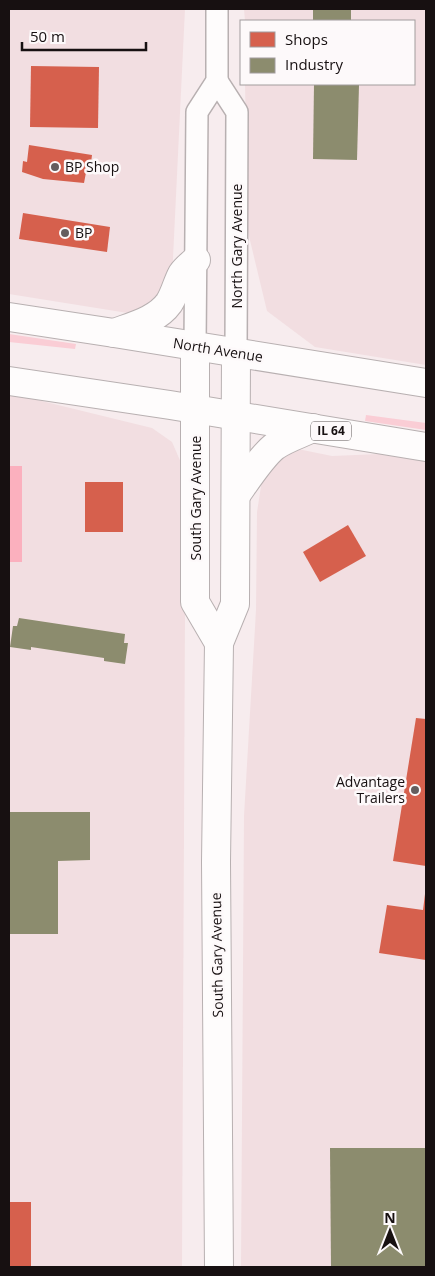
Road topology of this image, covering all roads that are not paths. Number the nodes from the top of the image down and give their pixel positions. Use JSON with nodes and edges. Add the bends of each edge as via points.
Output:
{"nodes":[{"id":1,"x":217,"y":9,"type":"edge"},
{"id":2,"x":217,"y":81,"type":"junction"},
{"id":3,"x":196,"y":260,"type":"junction"},
{"id":4,"x":9,"y":318,"type":"edge"},
{"id":5,"x":114,"y":333,"type":"junction"},
{"id":6,"x":196,"y":346,"type":"junction"},
{"id":7,"x":236,"y":353,"type":"junction"},
{"id":8,"x":9,"y":381,"type":"edge"},
{"id":9,"x":426,"y":384,"type":"edge"},
{"id":10,"x":196,"y":409,"type":"junction"},
{"id":11,"x":236,"y":416,"type":"junction"},
{"id":12,"x":313,"y":428,"type":"junction"},
{"id":13,"x":426,"y":447,"type":"edge"},
{"id":14,"x":236,"y":495,"type":"junction"},
{"id":15,"x":219,"y":643,"type":"junction"},
{"id":16,"x":218,"y":1267,"type":"edge"}],
"edges":[{"from":1,"to":2,"type":"street"},
{"from":2,"to":3,"type":"street","via":[[198,112]]},
{"from":2,"to":7,"type":"street","name":"North Gary Avenue","via":[[237,112]]},
{"from":3,"to":5,"type":"main road","via":[[183,272],[170,302],[164,308],[155,316]]},
{"from":3,"to":6,"type":"street"},
{"from":4,"to":5,"type":"main road","name":"North Avenue"},
{"from":5,"to":6,"type":"main road","name":"North Avenue"},
{"from":6,"to":7,"type":"main road","name":"North Avenue"},
{"from":6,"to":10,"type":"main road","name":"South Gary Avenue"},
{"from":7,"to":9,"type":"main road","name":"North Avenue"},
{"from":7,"to":11,"type":"main road","name":"North Gary Avenue"},
{"from":8,"to":10,"type":"main road","number":"IL 64"},
{"from":10,"to":11,"type":"main road","number":"IL 64"},
{"from":10,"to":15,"type":"main road","name":"South Gary Avenue","via":[[195,602]]},
{"from":11,"to":12,"type":"main road","number":"IL 64"},
{"from":11,"to":14,"type":"main road","name":"South Gary Avenue"},
{"from":12,"to":13,"type":"main road","number":"IL 64"},
{"from":12,"to":14,"type":"main road","via":[[273,448]]},
{"from":14,"to":15,"type":"main road","name":"South Gary Avenue","via":[[235,604]]},
{"from":15,"to":16,"type":"main road","name":"South Gary Avenue","via":[[216,854]]}]}
